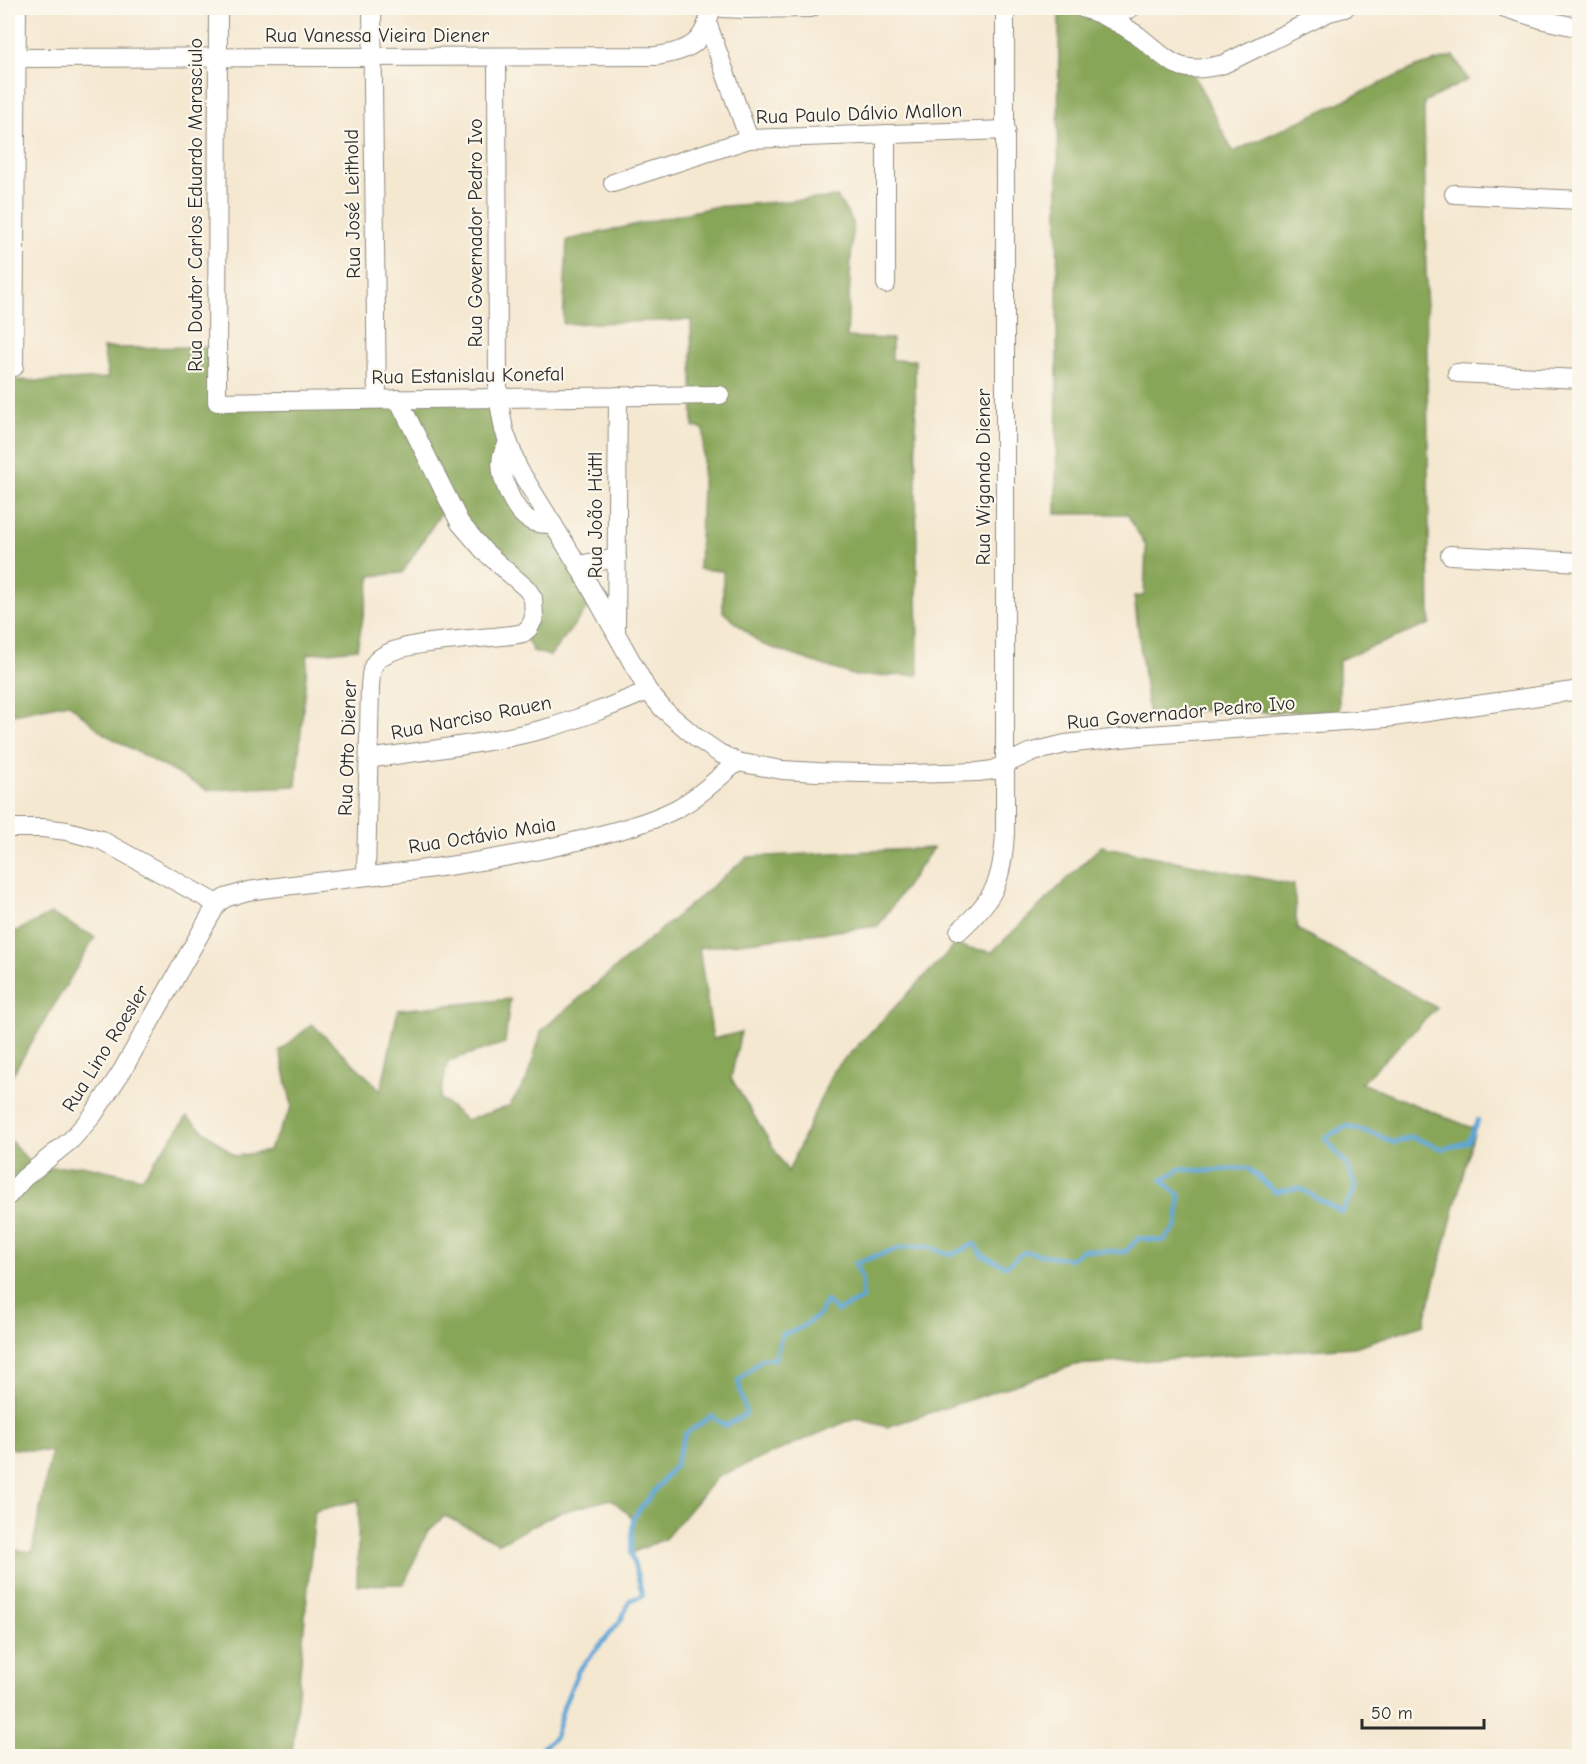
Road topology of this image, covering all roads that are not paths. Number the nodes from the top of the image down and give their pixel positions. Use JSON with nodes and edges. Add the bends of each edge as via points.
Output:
{"nodes":[{"id":1,"x":16,"y":8,"type":"edge"},
{"id":2,"x":218,"y":8,"type":"edge"},
{"id":3,"x":372,"y":8,"type":"edge"},
{"id":4,"x":722,"y":8,"type":"edge"},
{"id":5,"x":811,"y":8,"type":"edge"},
{"id":6,"x":1005,"y":8,"type":"edge"},
{"id":7,"x":1082,"y":8,"type":"edge"},
{"id":8,"x":1131,"y":8,"type":"edge"},
{"id":9,"x":1345,"y":8,"type":"edge"},
{"id":10,"x":1505,"y":8,"type":"edge"},
{"id":11,"x":710,"y":16,"type":"edge"},
{"id":12,"x":1107,"y":18,"type":"junction"},
{"id":13,"x":1580,"y":28,"type":"edge"},
{"id":14,"x":373,"y":57,"type":"junction"},
{"id":15,"x":497,"y":57,"type":"junction"},
{"id":16,"x":16,"y":58,"type":"junction"},
{"id":17,"x":217,"y":58,"type":"junction"},
{"id":18,"x":1006,"y":130,"type":"junction"},
{"id":19,"x":886,"y":134,"type":"junction"},
{"id":20,"x":749,"y":139,"type":"junction"},
{"id":21,"x":613,"y":183,"type":"dead end"},
{"id":22,"x":1454,"y":194,"type":"dead end"},
{"id":23,"x":1580,"y":200,"type":"edge"},
{"id":24,"x":886,"y":284,"type":"dead end"},
{"id":25,"x":14,"y":367,"type":"dead end"},
{"id":26,"x":1457,"y":373,"type":"dead end"},
{"id":27,"x":1580,"y":379,"type":"edge"},
{"id":28,"x":720,"y":395,"type":"dead end"},
{"id":29,"x":618,"y":396,"type":"junction"},
{"id":30,"x":498,"y":397,"type":"junction"},
{"id":31,"x":376,"y":399,"type":"junction"},
{"id":32,"x":398,"y":399,"type":"junction"},
{"id":33,"x":217,"y":402,"type":"joint"},
{"id":34,"x":1450,"y":555,"type":"dead end"},
{"id":35,"x":617,"y":558,"type":"junction"},
{"id":36,"x":1580,"y":562,"type":"edge"},
{"id":37,"x":578,"y":565,"type":"junction"},
{"id":38,"x":616,"y":635,"type":"junction"},
{"id":39,"x":1580,"y":690,"type":"edge"},
{"id":40,"x":648,"y":692,"type":"junction"},
{"id":41,"x":369,"y":759,"type":"junction"},
{"id":42,"x":737,"y":762,"type":"junction"},
{"id":43,"x":1005,"y":765,"type":"junction"},
{"id":44,"x":8,"y":828,"type":"edge"},
{"id":45,"x":366,"y":876,"type":"junction"},
{"id":46,"x":217,"y":904,"type":"junction"},
{"id":47,"x":959,"y":931,"type":"dead end"},
{"id":48,"x":8,"y":1196,"type":"edge"}],
"edges":[{"from":1,"to":16,"type":"street"},
{"from":2,"to":17,"type":"street","name":"Rua Doutor Carlos Eduardo Marasciulo"},
{"from":3,"to":14,"type":"street","name":"Rua José Leithold"},
{"from":4,"to":5,"type":"street"},
{"from":6,"to":18,"type":"street","name":"Rua Wigando Diener"},
{"from":7,"to":12,"type":"street"},
{"from":8,"to":12,"type":"street"},
{"from":9,"to":12,"type":"street","via":[[1207,69],[1173,64],[1136,34]]},
{"from":10,"to":13,"type":"street"},
{"from":11,"to":15,"type":"street","name":"Rua Vanessa Vieira Diener","via":[[702,37],[673,54]]},
{"from":11,"to":20,"type":"street"},
{"from":14,"to":15,"type":"street","name":"Rua Vanessa Vieira Diener"},
{"from":14,"to":17,"type":"street","name":"Rua Vanessa Vieira Diener"},
{"from":14,"to":31,"type":"street","name":"Rua José Leithold"},
{"from":15,"to":30,"type":"street","name":"Rua Governador Pedro Ivo"},
{"from":16,"to":17,"type":"street","name":"Rua Vanessa Vieira Diener"},
{"from":16,"to":25,"type":"street"},
{"from":17,"to":33,"type":"street","name":"Rua Doutor Carlos Eduardo Marasciulo"},
{"from":18,"to":19,"type":"street","name":"Rua Paulo Dálvio Mallon"},
{"from":18,"to":43,"type":"street","name":"Rua Wigando Diener"},
{"from":19,"to":20,"type":"street","name":"Rua Paulo Dálvio Mallon"},
{"from":19,"to":24,"type":"street"},
{"from":20,"to":21,"type":"street","name":"Rua Paulo Dálvio Mallon"},
{"from":22,"to":23,"type":"street"},
{"from":26,"to":27,"type":"street"},
{"from":28,"to":29,"type":"street","name":"Rua Estanislau Konefal"},
{"from":29,"to":30,"type":"street","name":"Rua Estanislau Konefal"},
{"from":29,"to":35,"type":"street","name":"Rua João Hüttl"},
{"from":30,"to":32,"type":"street","name":"Rua Estanislau Konefal"},
{"from":30,"to":37,"type":"street","name":"Rua Governador Pedro Ivo","via":[[518,468]]},
{"from":31,"to":32,"type":"street","name":"Rua Estanislau Konefal"},
{"from":31,"to":33,"type":"street","name":"Rua Estanislau Konefal"},
{"from":32,"to":41,"type":"street","name":"Rua Otto Diener","via":[[460,523],[484,551],[527,589],[535,608],[534,618],[523,633],[412,646],[375,663],[370,686]]},
{"from":34,"to":36,"type":"street"},
{"from":35,"to":37,"type":"street"},
{"from":35,"to":38,"type":"street","name":"Rua João Hüttl"},
{"from":37,"to":38,"type":"street","name":"Rua Governador Pedro Ivo"},
{"from":38,"to":40,"type":"street","name":"Rua Governador Pedro Ivo"},
{"from":39,"to":43,"type":"street","name":"Rua Governador Pedro Ivo","via":[[1386,718],[1065,744],[1029,753]]},
{"from":40,"to":41,"type":"street","name":"Rua Narciso Rauen","via":[[536,731]]},
{"from":40,"to":42,"type":"street","name":"Rua Governador Pedro Ivo","via":[[697,738]]},
{"from":41,"to":45,"type":"street","name":"Rua Otto Diener"},
{"from":42,"to":43,"type":"street","name":"Rua Governador Pedro Ivo","via":[[782,770],[910,774],[978,772]]},
{"from":42,"to":45,"type":"street","name":"Rua Octávio Maia","via":[[677,808],[629,827],[561,846]]},
{"from":43,"to":47,"type":"street","name":"Rua Wigando Diener","via":[[1005,834],[1000,873],[989,900]]},
{"from":44,"to":46,"type":"street","via":[[44,828],[101,840]]},
{"from":45,"to":46,"type":"street","name":"Rua Octávio Maia","via":[[248,891]]},
{"from":46,"to":48,"type":"street","name":"Rua Lino Roesler","via":[[93,1115]]}]}
